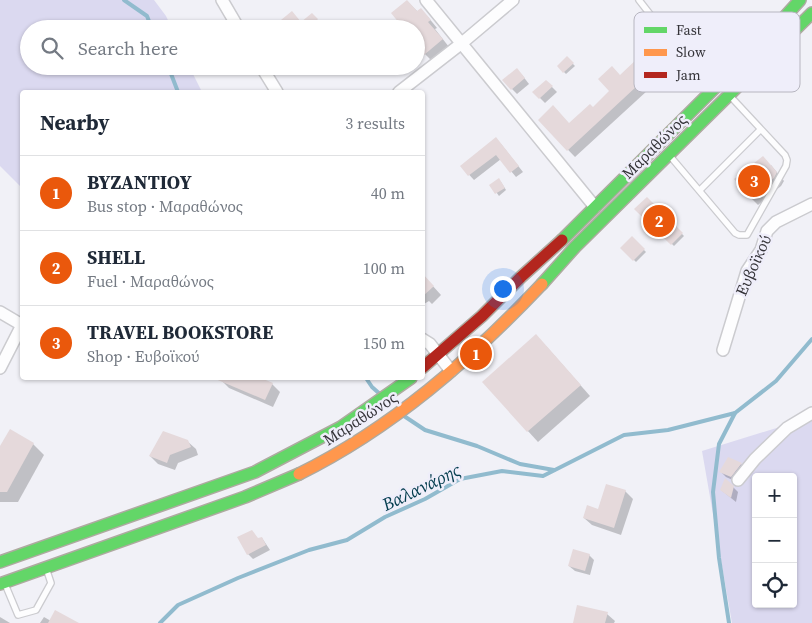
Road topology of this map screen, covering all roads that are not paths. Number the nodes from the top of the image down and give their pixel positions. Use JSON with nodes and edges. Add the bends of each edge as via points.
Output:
{"nodes":[{"id":1,"x":222,"y":0,"type":"edge"},
{"id":2,"x":426,"y":0,"type":"edge"},
{"id":3,"x":513,"y":0,"type":"edge"},
{"id":4,"x":639,"y":0,"type":"edge"},
{"id":5,"x":800,"y":0,"type":"edge"},
{"id":6,"x":648,"y":12,"type":"edge"},
{"id":7,"x":789,"y":12,"type":"edge"},
{"id":8,"x":812,"y":13,"type":"edge"},
{"id":9,"x":234,"y":20,"type":"edge"},
{"id":10,"x":800,"y":25,"type":"edge"},
{"id":11,"x":462,"y":44,"type":"junction"},
{"id":12,"x":425,"y":72,"type":"edge"},
{"id":13,"x":267,"y":75,"type":"edge"},
{"id":14,"x":421,"y":75,"type":"edge"},
{"id":15,"x":276,"y":90,"type":"edge"},
{"id":16,"x":402,"y":90,"type":"edge"},
{"id":17,"x":710,"y":92,"type":"edge"},
{"id":18,"x":729,"y":94,"type":"joint"},
{"id":19,"x":760,"y":130,"type":"junction"},
{"id":20,"x":669,"y":154,"type":"junction"},
{"id":21,"x":700,"y":190,"type":"junction"},
{"id":22,"x":812,"y":204,"type":"edge"},
{"id":23,"x":595,"y":207,"type":"junction"},
{"id":24,"x":0,"y":312,"type":"edge"},
{"id":25,"x":20,"y":324,"type":"edge"},
{"id":26,"x":20,"y":329,"type":"edge"},
{"id":27,"x":425,"y":340,"type":"edge"},
{"id":28,"x":723,"y":350,"type":"dead end"},
{"id":29,"x":438,"y":355,"type":"junction"},
{"id":30,"x":425,"y":362,"type":"edge"},
{"id":31,"x":425,"y":364,"type":"edge"},
{"id":32,"x":0,"y":368,"type":"edge"},
{"id":33,"x":451,"y":372,"type":"junction"},
{"id":34,"x":409,"y":380,"type":"edge"},
{"id":35,"x":441,"y":380,"type":"junction"},
{"id":36,"x":812,"y":413,"type":"edge"},
{"id":37,"x":738,"y":480,"type":"dead end"},
{"id":38,"x":0,"y":562,"type":"edge"},
{"id":39,"x":46,"y":568,"type":"junction"},
{"id":40,"x":2,"y":583,"type":"edge"}],
"edges":[{"from":1,"to":9,"type":"street"},
{"from":2,"to":11,"type":"street"},
{"from":3,"to":11,"type":"street"},
{"from":4,"to":6,"type":"lane"},
{"from":5,"to":7,"type":"main road","name":"Μαραθώνος"},
{"from":8,"to":10,"type":"main road","name":"Μαραθώνος"},
{"from":11,"to":12,"type":"street"},
{"from":11,"to":23,"type":"street"},
{"from":13,"to":15,"type":"street"},
{"from":14,"to":16,"type":"street"},
{"from":17,"to":23,"type":"main road","name":"Μαραθώνος"},
{"from":18,"to":19,"type":"lane"},
{"from":18,"to":20,"type":"main road","name":"Μαραθώνος"},
{"from":19,"to":21,"type":"lane"},
{"from":19,"to":21,"type":"lane","via":[[784,155],[787,163],[747,234],[736,233]]},
{"from":20,"to":21,"type":"lane"},
{"from":20,"to":33,"type":"main road","name":"Μαραθώνος","via":[[541,287]]},
{"from":22,"to":28,"type":"street","name":"Ευβοϊκού","via":[[776,222],[767,231],[761,250],[747,271]]},
{"from":23,"to":29,"type":"main road","name":"Μαραθώνος"},
{"from":24,"to":25,"type":"street"},
{"from":26,"to":32,"type":"street"},
{"from":27,"to":29,"type":"street"},
{"from":29,"to":30,"type":"main road","name":"Μαραθώνος"},
{"from":29,"to":33,"type":"street"},
{"from":31,"to":35,"type":"street"},
{"from":33,"to":35,"type":"main road","name":"Μαραθώνος"},
{"from":34,"to":38,"type":"main road","name":"Μαραθώνος","via":[[366,411],[254,472]]},
{"from":35,"to":39,"type":"main road","name":"Μαραθώνος","via":[[384,424],[309,469],[269,488]]},
{"from":36,"to":37,"type":"street","via":[[787,428]]},
{"from":39,"to":40,"type":"main road","name":"Μαραθώνος"},
{"from":39,"to":40,"type":"lane","via":[[51,584],[36,610],[18,615]]}]}
